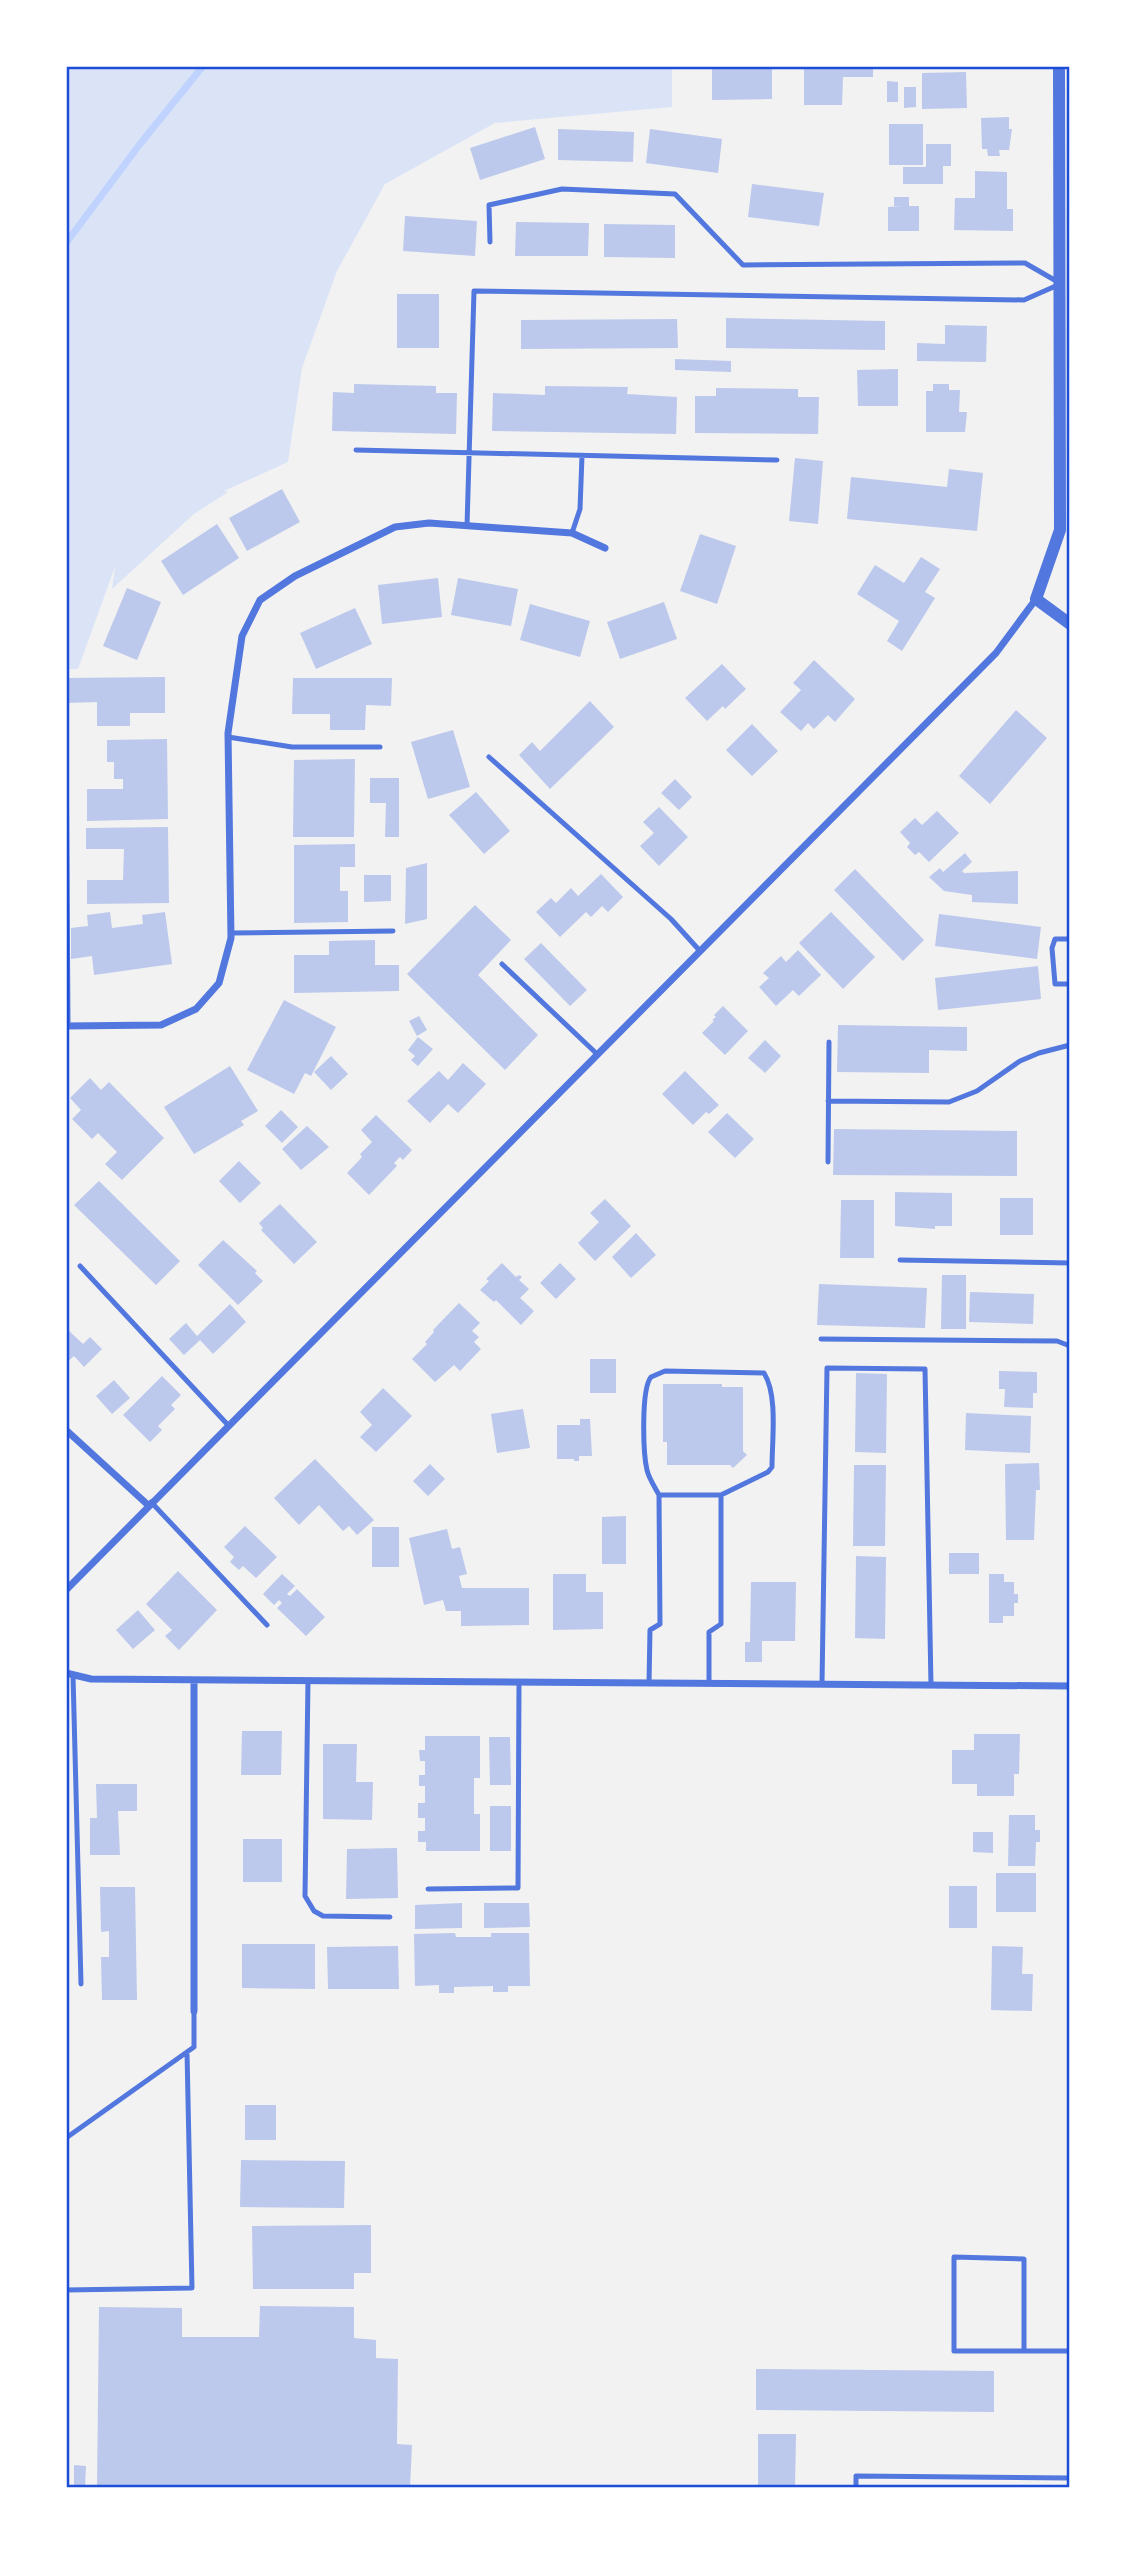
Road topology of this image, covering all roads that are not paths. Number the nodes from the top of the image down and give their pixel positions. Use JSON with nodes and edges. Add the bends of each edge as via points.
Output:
{"nodes":[{"id":1,"x":1059,"y":66,"type":"edge"},
{"id":2,"x":1065,"y":188,"type":"edge"},
{"id":3,"x":490,"y":242,"type":"dead end"},
{"id":4,"x":1061,"y":284,"type":"junction"},
{"id":5,"x":1065,"y":363,"type":"edge"},
{"id":6,"x":356,"y":450,"type":"dead end"},
{"id":7,"x":469,"y":453,"type":"junction"},
{"id":8,"x":582,"y":456,"type":"junction"},
{"id":9,"x":777,"y":460,"type":"dead end"},
{"id":10,"x":467,"y":526,"type":"junction"},
{"id":11,"x":572,"y":533,"type":"junction"},
{"id":12,"x":605,"y":548,"type":"dead end"},
{"id":13,"x":1036,"y":599,"type":"junction"},
{"id":14,"x":1069,"y":624,"type":"edge"},
{"id":15,"x":66,"y":732,"type":"edge"},
{"id":16,"x":228,"y":737,"type":"junction"},
{"id":17,"x":380,"y":747,"type":"dead end"},
{"id":18,"x":489,"y":757,"type":"dead end"},
{"id":19,"x":393,"y":931,"type":"dead end"},
{"id":20,"x":231,"y":933,"type":"junction"},
{"id":21,"x":1069,"y":939,"type":"edge"},
{"id":22,"x":700,"y":951,"type":"junction"},
{"id":23,"x":502,"y":964,"type":"dead end"},
{"id":24,"x":1069,"y":984,"type":"edge"},
{"id":25,"x":67,"y":1026,"type":"edge"},
{"id":26,"x":829,"y":1042,"type":"dead end"},
{"id":27,"x":1069,"y":1045,"type":"edge"},
{"id":28,"x":597,"y":1054,"type":"junction"},
{"id":29,"x":828,"y":1101,"type":"junction"},
{"id":30,"x":828,"y":1162,"type":"dead end"},
{"id":31,"x":900,"y":1260,"type":"dead end"},
{"id":32,"x":1069,"y":1263,"type":"edge"},
{"id":33,"x":80,"y":1266,"type":"dead end"},
{"id":34,"x":821,"y":1339,"type":"dead end"},
{"id":35,"x":1069,"y":1346,"type":"edge"},
{"id":36,"x":228,"y":1425,"type":"junction"},
{"id":37,"x":66,"y":1430,"type":"edge"},
{"id":38,"x":659,"y":1495,"type":"junction"},
{"id":39,"x":721,"y":1495,"type":"junction"},
{"id":40,"x":149,"y":1504,"type":"junction"},
{"id":41,"x":66,"y":1590,"type":"edge"},
{"id":42,"x":268,"y":1625,"type":"dead end"},
{"id":43,"x":70,"y":1674,"type":"edge"},
{"id":44,"x":194,"y":1680,"type":"junction"},
{"id":45,"x":307,"y":1681,"type":"junction"},
{"id":46,"x":519,"y":1682,"type":"junction"},
{"id":47,"x":649,"y":1683,"type":"junction"},
{"id":48,"x":709,"y":1684,"type":"junction"},
{"id":49,"x":822,"y":1684,"type":"junction"},
{"id":50,"x":931,"y":1685,"type":"junction"},
{"id":51,"x":1069,"y":1686,"type":"edge"},
{"id":52,"x":428,"y":1889,"type":"dead end"},
{"id":53,"x":390,"y":1917,"type":"dead end"},
{"id":54,"x":81,"y":1984,"type":"dead end"},
{"id":55,"x":194,"y":2011,"type":"joint"},
{"id":56,"x":187,"y":2052,"type":"junction"},
{"id":57,"x":66,"y":2138,"type":"edge"},
{"id":58,"x":66,"y":2290,"type":"edge"},
{"id":59,"x":1024,"y":2351,"type":"junction"},
{"id":60,"x":1069,"y":2351,"type":"edge"},
{"id":61,"x":1069,"y":2478,"type":"edge"},
{"id":62,"x":856,"y":2487,"type":"edge"}],
"edges":[{"from":1,"to":2,"type":"street"},
{"from":2,"to":4,"type":"street"},
{"from":3,"to":4,"type":"lane","via":[[489,205],[562,190],[675,194],[743,265],[1025,263]]},
{"from":4,"to":5,"type":"street"},
{"from":4,"to":7,"type":"lane","via":[[1024,300],[474,291]]},
{"from":5,"to":13,"type":"street","via":[[1060,530]]},
{"from":6,"to":7,"type":"lane"},
{"from":7,"to":8,"type":"lane"},
{"from":7,"to":10,"type":"lane"},
{"from":8,"to":9,"type":"lane"},
{"from":8,"to":11,"type":"lane","via":[[580,509]]},
{"from":10,"to":11,"type":"street"},
{"from":10,"to":16,"type":"street","via":[[429,523],[395,527],[295,576],[260,600],[242,636]]},
{"from":11,"to":12,"type":"street"},
{"from":13,"to":14,"type":"street"},
{"from":13,"to":22,"type":"street","via":[[996,653]]},
{"from":15,"to":25,"type":"lane"},
{"from":16,"to":17,"type":"lane","via":[[292,747]]},
{"from":16,"to":20,"type":"street"},
{"from":18,"to":22,"type":"lane","via":[[671,919]]},
{"from":19,"to":20,"type":"lane"},
{"from":20,"to":25,"type":"street","via":[[219,983],[196,1009],[161,1025]]},
{"from":21,"to":24,"type":"lane","via":[[1055,939],[1052,948],[1055,984]]},
{"from":22,"to":28,"type":"street"},
{"from":23,"to":28,"type":"lane"},
{"from":26,"to":29,"type":"lane"},
{"from":27,"to":29,"type":"lane","via":[[1020,1061],[977,1091],[949,1102]]},
{"from":28,"to":36,"type":"street"},
{"from":29,"to":30,"type":"lane"},
{"from":31,"to":32,"type":"lane"},
{"from":33,"to":36,"type":"lane"},
{"from":34,"to":35,"type":"lane","via":[[1057,1341]]},
{"from":36,"to":40,"type":"street"},
{"from":37,"to":40,"type":"street"},
{"from":38,"to":39,"type":"lane"},
{"from":38,"to":39,"type":"lane","via":[[646,1461],[645,1389],[650,1377],[665,1371],[764,1373],[772,1395],[772,1466]]},
{"from":38,"to":47,"type":"lane","via":[[660,1624],[650,1630]]},
{"from":39,"to":48,"type":"lane","via":[[721,1624],[709,1632]]},
{"from":40,"to":41,"type":"street"},
{"from":40,"to":42,"type":"lane"},
{"from":43,"to":44,"type":"street","via":[[91,1679]]},
{"from":43,"to":54,"type":"lane"},
{"from":44,"to":45,"type":"street"},
{"from":44,"to":55,"type":"street"},
{"from":45,"to":46,"type":"street"},
{"from":45,"to":53,"type":"lane","via":[[305,1896],[323,1916]]},
{"from":46,"to":47,"type":"street"},
{"from":46,"to":52,"type":"lane","via":[[518,1888]]},
{"from":47,"to":48,"type":"street"},
{"from":48,"to":49,"type":"street"},
{"from":49,"to":50,"type":"street"},
{"from":49,"to":50,"type":"lane","via":[[827,1368],[925,1369]]},
{"from":50,"to":51,"type":"street"},
{"from":55,"to":56,"type":"lane","via":[[194,2047]]},
{"from":56,"to":57,"type":"lane"},
{"from":56,"to":58,"type":"lane","via":[[192,2288]]},
{"from":59,"to":59,"type":"lane","via":[[954,2351],[954,2257],[1024,2259]]},
{"from":59,"to":60,"type":"lane"},
{"from":61,"to":62,"type":"lane","via":[[856,2476]]}]}
